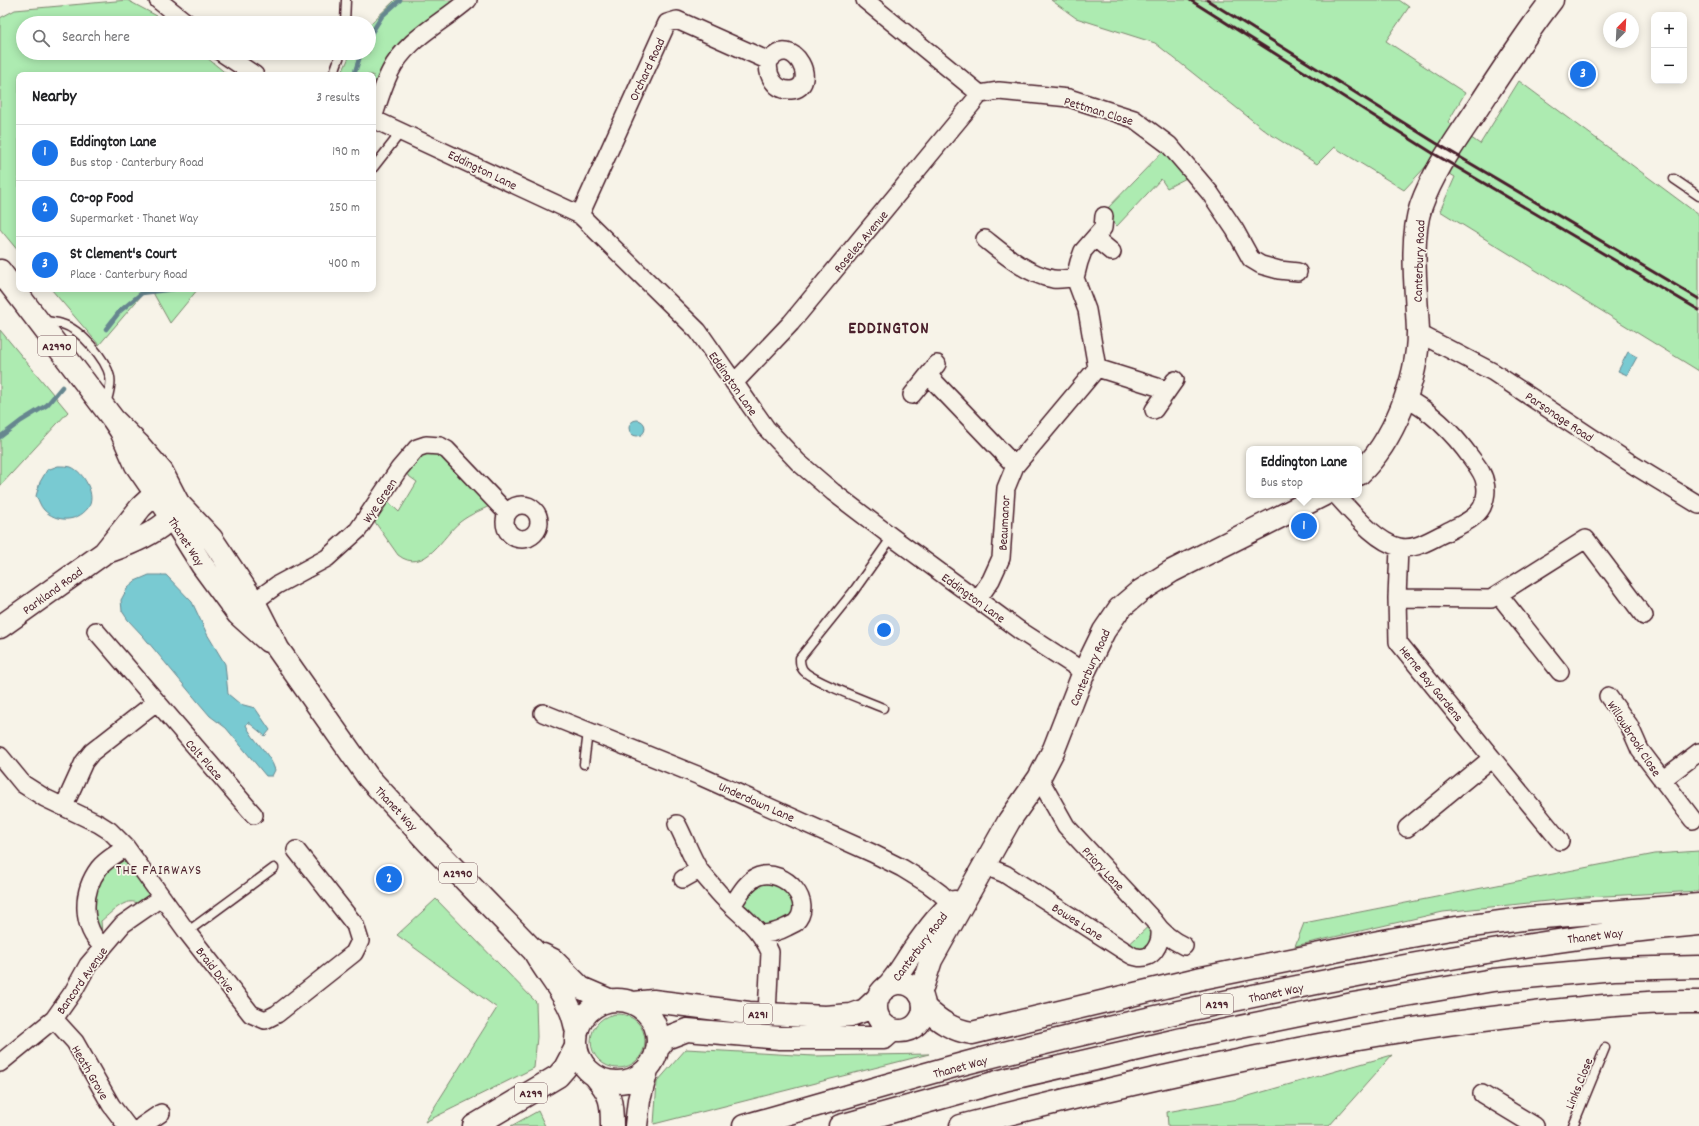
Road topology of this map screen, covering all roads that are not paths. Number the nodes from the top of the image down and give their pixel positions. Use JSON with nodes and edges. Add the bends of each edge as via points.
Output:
{"nodes":[{"id":1,"x":158,"y":0,"type":"edge"},
{"id":2,"x":346,"y":0,"type":"edge"},
{"id":3,"x":468,"y":0,"type":"edge"},
{"id":4,"x":865,"y":0,"type":"edge"},
{"id":5,"x":1551,"y":0,"type":"edge"},
{"id":6,"x":178,"y":16,"type":"edge"},
{"id":7,"x":345,"y":16,"type":"edge"},
{"id":8,"x":232,"y":60,"type":"edge"},
{"id":9,"x":338,"y":60,"type":"edge"},
{"id":10,"x":769,"y":60,"type":"dead end"},
{"id":11,"x":250,"y":72,"type":"edge"},
{"id":12,"x":334,"y":72,"type":"edge"},
{"id":13,"x":980,"y":94,"type":"junction"},
{"id":14,"x":376,"y":110,"type":"edge"},
{"id":15,"x":376,"y":119,"type":"edge"},
{"id":16,"x":402,"y":131,"type":"junction"},
{"id":17,"x":376,"y":164,"type":"edge"},
{"id":18,"x":1674,"y":179,"type":"dead end"},
{"id":19,"x":1699,"y":196,"type":"edge"},
{"id":20,"x":580,"y":215,"type":"junction"},
{"id":21,"x":1104,"y":216,"type":"dead end"},
{"id":22,"x":986,"y":237,"type":"dead end"},
{"id":23,"x":1095,"y":238,"type":"junction"},
{"id":24,"x":1112,"y":252,"type":"dead end"},
{"id":25,"x":1298,"y":272,"type":"dead end"},
{"id":26,"x":3,"y":276,"type":"edge"},
{"id":27,"x":1075,"y":278,"type":"junction"},
{"id":28,"x":1418,"y":333,"type":"junction"},
{"id":29,"x":1097,"y":368,"type":"junction"},
{"id":30,"x":734,"y":383,"type":"junction"},
{"id":31,"x":912,"y":396,"type":"dead end"},
{"id":32,"x":1405,"y":398,"type":"junction"},
{"id":33,"x":1154,"y":410,"type":"dead end"},
{"id":34,"x":1015,"y":466,"type":"junction"},
{"id":35,"x":1362,"y":471,"type":"edge"},
{"id":36,"x":1317,"y":498,"type":"edge"},
{"id":37,"x":1339,"y":498,"type":"edge"},
{"id":38,"x":169,"y":502,"type":"junction"},
{"id":39,"x":1699,"y":504,"type":"edge"},
{"id":40,"x":507,"y":513,"type":"dead end"},
{"id":41,"x":892,"y":537,"type":"junction"},
{"id":42,"x":1399,"y":548,"type":"junction"},
{"id":43,"x":104,"y":553,"type":"junction"},
{"id":44,"x":1499,"y":595,"type":"junction"},
{"id":45,"x":1397,"y":598,"type":"junction"},
{"id":46,"x":978,"y":599,"type":"junction"},
{"id":47,"x":246,"y":608,"type":"junction"},
{"id":48,"x":1644,"y":616,"type":"dead end"},
{"id":49,"x":0,"y":627,"type":"edge"},
{"id":50,"x":96,"y":631,"type":"dead end"},
{"id":51,"x":1084,"y":672,"type":"junction"},
{"id":52,"x":1560,"y":672,"type":"dead end"},
{"id":53,"x":1608,"y":696,"type":"dead end"},
{"id":54,"x":156,"y":702,"type":"junction"},
{"id":55,"x":882,"y":708,"type":"dead end"},
{"id":56,"x":543,"y":713,"type":"dead end"},
{"id":57,"x":588,"y":732,"type":"junction"},
{"id":58,"x":1699,"y":752,"type":"edge"},
{"id":59,"x":0,"y":756,"type":"edge"},
{"id":60,"x":1492,"y":758,"type":"junction"},
{"id":61,"x":584,"y":764,"type":"dead end"},
{"id":62,"x":1039,"y":778,"type":"junction"},
{"id":63,"x":1662,"y":780,"type":"junction"},
{"id":64,"x":64,"y":806,"type":"junction"},
{"id":65,"x":254,"y":815,"type":"dead end"},
{"id":66,"x":1693,"y":820,"type":"dead end"},
{"id":67,"x":678,"y":824,"type":"dead end"},
{"id":68,"x":1407,"y":828,"type":"dead end"},
{"id":69,"x":1560,"y":841,"type":"dead end"},
{"id":70,"x":126,"y":847,"type":"junction"},
{"id":71,"x":296,"y":850,"type":"dead end"},
{"id":72,"x":983,"y":865,"type":"junction"},
{"id":73,"x":274,"y":868,"type":"dead end"},
{"id":74,"x":699,"y":870,"type":"junction"},
{"id":75,"x":683,"y":879,"type":"dead end"},
{"id":76,"x":162,"y":897,"type":"junction"},
{"id":77,"x":1699,"y":905,"type":"edge"},
{"id":78,"x":732,"y":906,"type":"junction"},
{"id":79,"x":955,"y":908,"type":"junction"},
{"id":80,"x":1699,"y":924,"type":"edge"},
{"id":81,"x":1160,"y":930,"type":"junction"},
{"id":82,"x":187,"y":932,"type":"junction"},
{"id":83,"x":760,"y":934,"type":"junction"},
{"id":84,"x":1184,"y":946,"type":"dead end"},
{"id":85,"x":103,"y":947,"type":"junction"},
{"id":86,"x":534,"y":951,"type":"junction"},
{"id":87,"x":1699,"y":967,"type":"edge"},
{"id":88,"x":882,"y":993,"type":"junction"},
{"id":89,"x":609,"y":1000,"type":"junction"},
{"id":90,"x":922,"y":1000,"type":"junction"},
{"id":91,"x":1699,"y":1002,"type":"edge"},
{"id":92,"x":634,"y":1003,"type":"junction"},
{"id":93,"x":767,"y":1014,"type":"junction"},
{"id":94,"x":54,"y":1019,"type":"junction"},
{"id":95,"x":893,"y":1030,"type":"junction"},
{"id":96,"x":576,"y":1040,"type":"junction"},
{"id":97,"x":658,"y":1048,"type":"junction"},
{"id":98,"x":1605,"y":1048,"type":"dead end"},
{"id":99,"x":0,"y":1063,"type":"edge"},
{"id":100,"x":647,"y":1070,"type":"junction"},
{"id":101,"x":596,"y":1077,"type":"junction"},
{"id":102,"x":1084,"y":1094,"type":"junction"},
{"id":103,"x":1482,"y":1094,"type":"dead end"},
{"id":104,"x":161,"y":1113,"type":"dead end"},
{"id":105,"x":612,"y":1125,"type":"edge"},
{"id":106,"x":127,"y":1126,"type":"edge"},
{"id":107,"x":142,"y":1126,"type":"edge"},
{"id":108,"x":474,"y":1126,"type":"edge"},
{"id":109,"x":636,"y":1126,"type":"edge"},
{"id":110,"x":744,"y":1126,"type":"edge"},
{"id":111,"x":840,"y":1126,"type":"edge"},
{"id":112,"x":961,"y":1126,"type":"edge"},
{"id":113,"x":1021,"y":1126,"type":"edge"},
{"id":114,"x":1534,"y":1126,"type":"edge"},
{"id":115,"x":1573,"y":1126,"type":"edge"}],
"edges":[{"from":1,"to":6,"type":"street"},
{"from":2,"to":7,"type":"lane"},
{"from":3,"to":14,"type":"street","via":[[420,36],[400,56],[390,72]]},
{"from":4,"to":13,"type":"street"},
{"from":5,"to":28,"type":"main road","name":"Canterbury Road","via":[[1456,138],[1421,206],[1416,224],[1415,256]]},
{"from":8,"to":11,"type":"street"},
{"from":9,"to":12,"type":"lane"},
{"from":10,"to":20,"type":"street","name":"Orchard Road","via":[[677,20],[667,24]]},
{"from":13,"to":25,"type":"street","name":"Pettman Close","via":[[999,92],[1069,98],[1134,119],[1169,145],[1210,193],[1251,258],[1261,265]]},
{"from":13,"to":30,"type":"street","name":"Roselea Avenue","via":[[791,323]]},
{"from":15,"to":16,"type":"street","name":"Eddington Lane"},
{"from":16,"to":17,"type":"lane"},
{"from":16,"to":20,"type":"street","name":"Eddington Lane"},
{"from":18,"to":19,"type":"lane"},
{"from":20,"to":30,"type":"street","name":"Eddington Lane","via":[[698,331]]},
{"from":21,"to":23,"type":"street","via":[[1103,228]]},
{"from":22,"to":27,"type":"street","via":[[1008,257],[1034,273],[1054,279]]},
{"from":23,"to":24,"type":"street"},
{"from":23,"to":27,"type":"street","via":[[1083,251]]},
{"from":26,"to":38,"type":"main road","name":"Thanet Way","number":"A2990","via":[[109,414],[162,472]]},
{"from":27,"to":29,"type":"street","via":[[1087,310]]},
{"from":28,"to":32,"type":"main road","name":"Canterbury Road"},
{"from":28,"to":39,"type":"street","name":"Parsonage Road","via":[[1494,372],[1635,466]]},
{"from":29,"to":33,"type":"street","via":[[1171,385]]},
{"from":29,"to":34,"type":"street","name":"Beaumanor"},
{"from":30,"to":41,"type":"street","name":"Eddington Lane","via":[[766,428],[798,462]]},
{"from":31,"to":34,"type":"street","via":[[932,370]]},
{"from":32,"to":35,"type":"main road","name":"Canterbury Road","via":[[1384,442]]},
{"from":32,"to":42,"type":"street","via":[[1431,414],[1462,445],[1486,483],[1482,506],[1468,520],[1423,544]]},
{"from":34,"to":46,"type":"street","name":"Beaumanor","via":[[1006,488],[1001,558]]},
{"from":36,"to":51,"type":"main road","name":"Canterbury Road","via":[[1172,571],[1139,592],[1120,609],[1104,630]]},
{"from":37,"to":42,"type":"street","via":[[1367,527]]},
{"from":38,"to":43,"type":"main road","name":"Parkland Road","via":[[148,535]]},
{"from":38,"to":43,"type":"main road","name":"Parkland Road","via":[[141,507]]},
{"from":38,"to":47,"type":"main road","name":"Thanet Way","number":"A2990","via":[[202,565]]},
{"from":40,"to":47,"type":"street","name":"Wye Green","via":[[447,450],[440,446],[420,446],[399,469],[358,530],[327,558],[277,585]]},
{"from":41,"to":46,"type":"street","name":"Eddington Lane"},
{"from":41,"to":55,"type":"lane","via":[[853,592],[800,658],[803,670],[815,678]]},
{"from":42,"to":45,"type":"street","name":"Herne Bay Gardens"},
{"from":43,"to":49,"type":"main road","name":"Parkland Road"},
{"from":44,"to":45,"type":"street","via":[[1490,599]]},
{"from":44,"to":48,"type":"street","via":[[1586,539]]},
{"from":44,"to":52,"type":"street"},
{"from":45,"to":60,"type":"street","name":"Herne Bay Gardens","via":[[1398,642]]},
{"from":46,"to":51,"type":"street","name":"Eddington Lane"},
{"from":47,"to":86,"type":"main road","name":"Thanet Way","number":"A2990","via":[[368,777]]},
{"from":50,"to":54,"type":"street","name":"Colt Place"},
{"from":51,"to":62,"type":"main road","name":"Canterbury Road","via":[[1054,749]]},
{"from":53,"to":63,"type":"street","name":"Willowbrook Close","via":[[1629,725],[1640,750]]},
{"from":54,"to":64,"type":"street","via":[[92,752],[84,762]]},
{"from":54,"to":65,"type":"street","name":"Colt Place"},
{"from":56,"to":57,"type":"street","name":"Underdown Lane"},
{"from":57,"to":61,"type":"lane"},
{"from":57,"to":79,"type":"street","name":"Underdown Lane","via":[[702,777],[878,856],[928,884]]},
{"from":58,"to":63,"type":"street","name":"Willowbrook Close"},
{"from":59,"to":64,"type":"street","name":"Braid Drive","via":[[23,784]]},
{"from":60,"to":68,"type":"street"},
{"from":60,"to":69,"type":"street","name":"Herne Bay Gardens"},
{"from":62,"to":72,"type":"main road","name":"Canterbury Road"},
{"from":62,"to":81,"type":"street","name":"Priory Lane","via":[[1066,826]]},
{"from":63,"to":66,"type":"street","name":"Willowbrook Close"},
{"from":64,"to":70,"type":"street","name":"Braid Drive","via":[[110,831]]},
{"from":67,"to":74,"type":"street"},
{"from":70,"to":76,"type":"street","name":"Braid Drive"},
{"from":70,"to":85,"type":"street","via":[[105,862],[87,892],[88,926],[95,940]]},
{"from":71,"to":82,"type":"street","name":"Braid Drive","via":[[355,925],[360,941],[354,953],[277,1014],[265,1020],[251,1014]]},
{"from":72,"to":79,"type":"main road","name":"Canterbury Road"},
{"from":72,"to":81,"type":"street","name":"Bowes Lane","via":[[1005,874],[1137,958],[1153,953],[1159,944]]},
{"from":73,"to":82,"type":"lane"},
{"from":74,"to":75,"type":"street"},
{"from":74,"to":78,"type":"street"},
{"from":76,"to":82,"type":"street","name":"Braid Drive"},
{"from":76,"to":85,"type":"street","name":"Bancord Avenue","via":[[123,924]]},
{"from":77,"to":90,"type":"main road","number":"A299","via":[[1530,918],[1450,929],[1202,978],[972,1033],[947,1026]]},
{"from":78,"to":83,"type":"street"},
{"from":78,"to":83,"type":"street","via":[[747,885],[758,877],[770,874],[784,879],[796,889],[801,902],[795,922],[782,930]]},
{"from":79,"to":88,"type":"main road","name":"Canterbury Road","via":[[932,926]]},
{"from":79,"to":90,"type":"main road","name":"Canterbury Road","via":[[931,960]]},
{"from":80,"to":110,"type":"main road","name":"Thanet Way","number":"A299","via":[[1538,943],[1294,987],[966,1063]]},
{"from":81,"to":84,"type":"street","name":"Priory Lane"},
{"from":83,"to":93,"type":"street","via":[[770,952]]},
{"from":85,"to":94,"type":"street","name":"Bancord Avenue","via":[[88,965]]},
{"from":86,"to":89,"type":"main road","name":"Thanet Way","number":"A2990","via":[[553,960],[581,988]]},
{"from":86,"to":96,"type":"main road","name":"Thanet Way","number":"A2990","via":[[567,1003]]},
{"from":87,"to":111,"type":"main road","name":"Thanet Way","number":"A299","via":[[1614,969],[1493,980],[1353,1004],[1182,1039],[1024,1076]]},
{"from":88,"to":90,"type":"main road","number":"A291","via":[[898,983],[904,984],[916,989]]},
{"from":88,"to":93,"type":"main road","number":"A291","via":[[865,1010],[840,1016]]},
{"from":88,"to":95,"type":"main road","via":[[876,1006],[877,1014],[886,1026]]},
{"from":89,"to":92,"type":"main road"},
{"from":89,"to":96,"type":"main road","via":[[588,1011],[581,1021]]},
{"from":90,"to":95,"type":"main road","number":"A291","via":[[923,1014],[914,1026],[908,1030]]},
{"from":91,"to":102,"type":"main road","via":[[1608,1005],[1439,1024],[1295,1048]]},
{"from":92,"to":93,"type":"main road","number":"A291","via":[[653,1001]]},
{"from":92,"to":97,"type":"main road","via":[[654,1021],[658,1034]]},
{"from":94,"to":99,"type":"street","name":"Bancord Avenue"},
{"from":94,"to":106,"type":"street","name":"Heath Grove","via":[[75,1042],[111,1105]]},
{"from":95,"to":97,"type":"main road","number":"A291","via":[[884,1038],[814,1039],[687,1030],[666,1038]]},
{"from":96,"to":101,"type":"main road","via":[[580,1059]]},
{"from":96,"to":108,"type":"main road","number":"A299","via":[[565,1068],[558,1076]]},
{"from":97,"to":100,"type":"main road"},
{"from":98,"to":115,"type":"lane","name":"Links Close"},
{"from":100,"to":101,"type":"main road","via":[[628,1081],[612,1082]]},
{"from":100,"to":109,"type":"main road","via":[[639,1100]]},
{"from":101,"to":105,"type":"main road","via":[[610,1097]]},
{"from":102,"to":112,"type":"main road"},
{"from":102,"to":113,"type":"main road","via":[[1031,1118]]},
{"from":103,"to":114,"type":"street"},
{"from":104,"to":107,"type":"street"}]}
